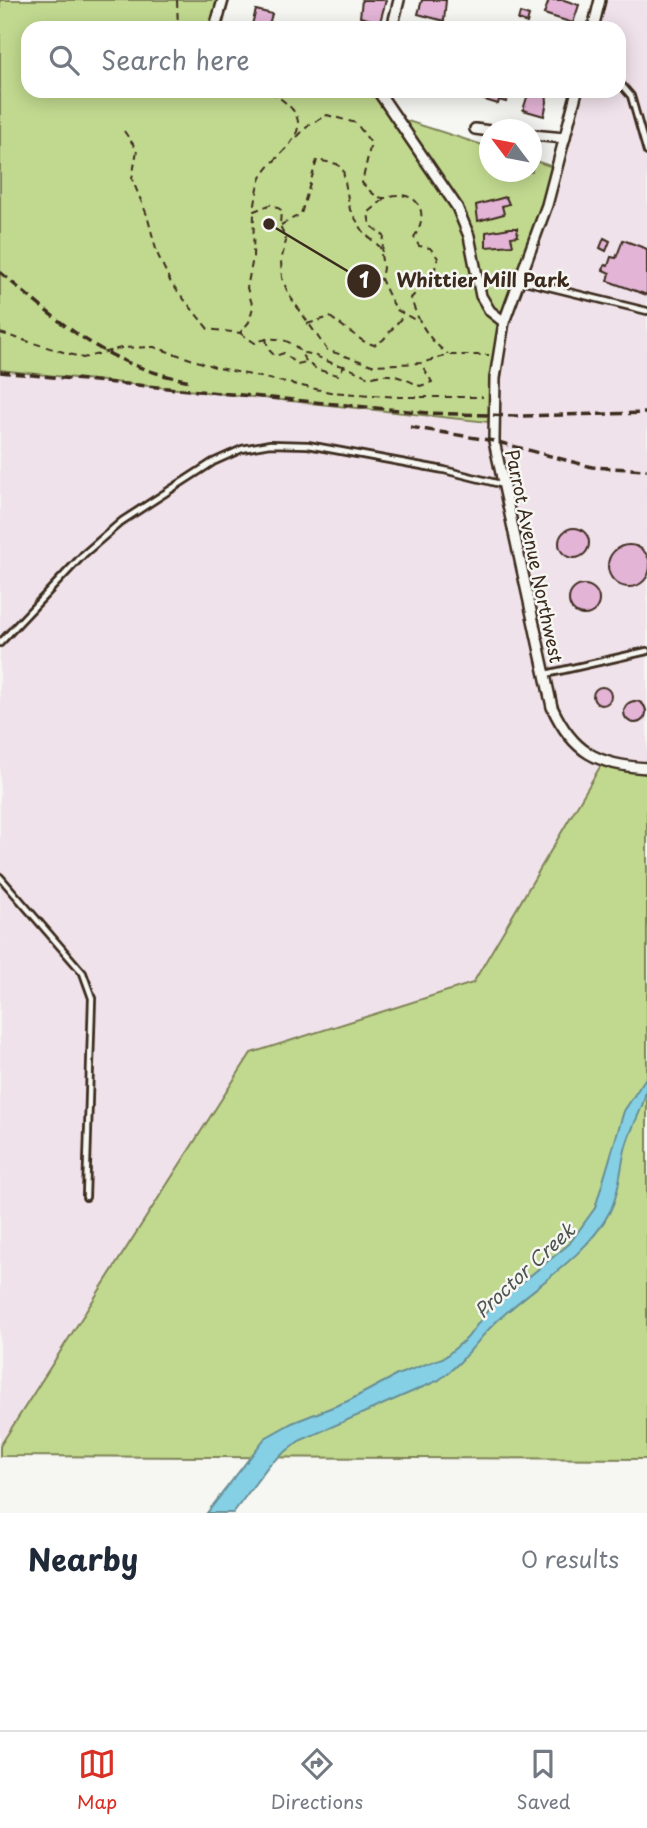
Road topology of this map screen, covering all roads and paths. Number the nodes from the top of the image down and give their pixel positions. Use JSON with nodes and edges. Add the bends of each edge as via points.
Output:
{"nodes":[{"id":1,"x":177,"y":0,"type":"edge"},
{"id":2,"x":223,"y":0,"type":"edge"},
{"id":3,"x":399,"y":0,"type":"edge"},
{"id":4,"x":600,"y":0,"type":"edge"},
{"id":5,"x":178,"y":21,"type":"edge"},
{"id":6,"x":217,"y":21,"type":"edge"},
{"id":7,"x":394,"y":21,"type":"edge"},
{"id":8,"x":595,"y":21,"type":"edge"},
{"id":9,"x":626,"y":90,"type":"edge"},
{"id":10,"x":280,"y":98,"type":"edge"},
{"id":11,"x":382,"y":98,"type":"edge"},
{"id":12,"x":575,"y":98,"type":"edge"},
{"id":13,"x":475,"y":129,"type":"dead end"},
{"id":14,"x":479,"y":130,"type":"edge"},
{"id":15,"x":124,"y":131,"type":"dead end"},
{"id":16,"x":542,"y":136,"type":"edge"},
{"id":17,"x":295,"y":138,"type":"junction"},
{"id":18,"x":565,"y":138,"type":"junction"},
{"id":19,"x":647,"y":152,"type":"edge"},
{"id":20,"x":385,"y":198,"type":"junction"},
{"id":21,"x":254,"y":211,"type":"junction"},
{"id":22,"x":281,"y":225,"type":"junction"},
{"id":23,"x":381,"y":257,"type":"junction"},
{"id":24,"x":519,"y":280,"type":"junction"},
{"id":25,"x":647,"y":310,"type":"edge"},
{"id":26,"x":404,"y":316,"type":"junction"},
{"id":27,"x":418,"y":321,"type":"junction"},
{"id":28,"x":504,"y":322,"type":"junction"},
{"id":29,"x":307,"y":324,"type":"junction"},
{"id":30,"x":0,"y":333,"type":"edge"},
{"id":31,"x":240,"y":333,"type":"junction"},
{"id":32,"x":266,"y":337,"type":"junction"},
{"id":33,"x":301,"y":353,"type":"junction"},
{"id":34,"x":449,"y":355,"type":"junction"},
{"id":35,"x":497,"y":355,"type":"junction"},
{"id":36,"x":306,"y":362,"type":"junction"},
{"id":37,"x":421,"y":363,"type":"junction"},
{"id":38,"x":344,"y":366,"type":"junction"},
{"id":39,"x":495,"y":396,"type":"junction"},
{"id":40,"x":505,"y":485,"type":"junction"},
{"id":41,"x":0,"y":643,"type":"edge"},
{"id":42,"x":647,"y":651,"type":"edge"},
{"id":43,"x":545,"y":674,"type":"junction"},
{"id":44,"x":647,"y":768,"type":"edge"},
{"id":45,"x":0,"y":877,"type":"edge"},
{"id":46,"x":86,"y":1197,"type":"dead end"}],
"edges":[{"from":1,"to":5,"type":"path"},
{"from":2,"to":6,"type":"street"},
{"from":3,"to":7,"type":"street"},
{"from":4,"to":8,"type":"street"},
{"from":9,"to":19,"type":"lane"},
{"from":10,"to":17,"type":"path","via":[[293,109],[298,123]]},
{"from":11,"to":28,"type":"street","via":[[457,207],[469,236],[481,296]]},
{"from":12,"to":18,"type":"street","name":"Parrot Avenue Northwest"},
{"from":13,"to":14,"type":"street"},
{"from":15,"to":31,"type":"path","via":[[137,150],[132,179],[171,283],[208,329]]},
{"from":16,"to":18,"type":"street"},
{"from":17,"to":20,"type":"path","via":[[327,115],[356,123],[371,144],[362,183]]},
{"from":17,"to":21,"type":"path","via":[[261,178]]},
{"from":18,"to":24,"type":"street","name":"Parrot Avenue Northwest","via":[[535,242]]},
{"from":20,"to":23,"type":"path","via":[[368,213],[370,225],[384,236]]},
{"from":20,"to":27,"type":"path","via":[[395,194],[407,197],[422,209],[423,220],[414,237],[438,258],[433,275],[411,298]]},
{"from":21,"to":22,"type":"path","via":[[272,204],[281,210]]},
{"from":21,"to":31,"type":"path","via":[[247,288],[253,307]]},
{"from":22,"to":23,"type":"path","via":[[301,214],[317,160],[326,160],[343,170],[350,210],[380,247]]},
{"from":22,"to":29,"type":"path","via":[[286,241],[282,278]]},
{"from":23,"to":26,"type":"path","via":[[381,279]]},
{"from":24,"to":25,"type":"lane"},
{"from":24,"to":28,"type":"street","name":"Parrot Avenue Northwest"},
{"from":26,"to":27,"type":"path"},
{"from":26,"to":29,"type":"path","via":[[374,345],[330,317]]},
{"from":27,"to":34,"type":"path"},
{"from":28,"to":35,"type":"street","name":"Parrot Avenue Northwest"},
{"from":29,"to":37,"type":"path","via":[[327,350],[348,358],[372,365]]},
{"from":30,"to":39,"type":"path","via":[[83,358],[121,348],[154,347],[218,368],[330,392]]},
{"from":31,"to":32,"type":"path","via":[[255,342]]},
{"from":32,"to":33,"type":"path","via":[[295,344]]},
{"from":32,"to":36,"type":"path","via":[[275,356],[284,352],[297,364]]},
{"from":33,"to":36,"type":"path"},
{"from":33,"to":38,"type":"path"},
{"from":34,"to":35,"type":"path"},
{"from":34,"to":37,"type":"path"},
{"from":35,"to":39,"type":"street","name":"Parrot Avenue Northwest"},
{"from":36,"to":38,"type":"path","via":[[316,370],[338,375]]},
{"from":37,"to":38,"type":"path","via":[[432,382],[420,386],[402,376],[371,378]]},
{"from":39,"to":40,"type":"street","name":"Parrot Avenue Northwest","via":[[494,441]]},
{"from":40,"to":41,"type":"lane","via":[[308,445],[242,449],[213,462],[122,521],[84,554]]},
{"from":40,"to":43,"type":"street","name":"Parrot Avenue Northwest"},
{"from":42,"to":43,"type":"lane"},
{"from":43,"to":44,"type":"street","name":"Parrot Avenue Northwest","via":[[561,728],[577,747],[598,760]]},
{"from":45,"to":46,"type":"lane","via":[[83,973],[92,998]]}]}
